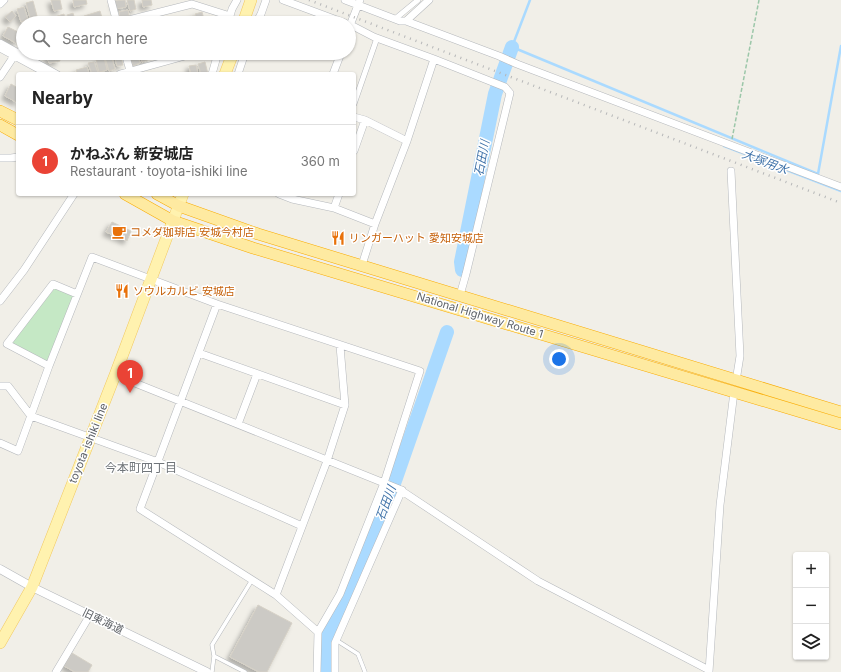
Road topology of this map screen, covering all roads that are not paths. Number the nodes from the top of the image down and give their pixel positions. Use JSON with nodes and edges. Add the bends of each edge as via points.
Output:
{"nodes":[{"id":1,"x":111,"y":0,"type":"edge"},
{"id":2,"x":237,"y":0,"type":"edge"},
{"id":3,"x":251,"y":0,"type":"edge"},
{"id":4,"x":266,"y":0,"type":"edge"},
{"id":5,"x":283,"y":0,"type":"edge"},
{"id":6,"x":345,"y":0,"type":"edge"},
{"id":7,"x":418,"y":0,"type":"edge"},
{"id":8,"x":429,"y":0,"type":"edge"},
{"id":9,"x":359,"y":2,"type":"edge"},
{"id":10,"x":115,"y":16,"type":"edge"},
{"id":11,"x":145,"y":16,"type":"edge"},
{"id":12,"x":220,"y":16,"type":"edge"},
{"id":13,"x":231,"y":16,"type":"edge"},
{"id":14,"x":245,"y":16,"type":"edge"},
{"id":15,"x":260,"y":16,"type":"edge"},
{"id":16,"x":325,"y":16,"type":"edge"},
{"id":17,"x":352,"y":16,"type":"edge"},
{"id":18,"x":395,"y":19,"type":"junction"},
{"id":19,"x":406,"y":21,"type":"junction"},
{"id":20,"x":356,"y":29,"type":"edge"},
{"id":21,"x":377,"y":38,"type":"junction"},
{"id":22,"x":0,"y":42,"type":"edge"},
{"id":23,"x":0,"y":48,"type":"edge"},
{"id":24,"x":16,"y":51,"type":"edge"},
{"id":25,"x":16,"y":52,"type":"edge"},
{"id":26,"x":16,"y":55,"type":"edge"},
{"id":27,"x":434,"y":59,"type":"junction"},
{"id":28,"x":29,"y":60,"type":"edge"},
{"id":29,"x":33,"y":60,"type":"edge"},
{"id":30,"x":127,"y":60,"type":"edge"},
{"id":31,"x":173,"y":60,"type":"edge"},
{"id":32,"x":216,"y":60,"type":"edge"},
{"id":33,"x":230,"y":60,"type":"edge"},
{"id":34,"x":243,"y":60,"type":"edge"},
{"id":35,"x":338,"y":60,"type":"edge"},
{"id":36,"x":45,"y":72,"type":"edge"},
{"id":37,"x":54,"y":72,"type":"edge"},
{"id":38,"x":130,"y":72,"type":"edge"},
{"id":39,"x":133,"y":72,"type":"edge"},
{"id":40,"x":213,"y":72,"type":"edge"},
{"id":41,"x":226,"y":72,"type":"edge"},
{"id":42,"x":240,"y":72,"type":"edge"},
{"id":43,"x":334,"y":72,"type":"edge"},
{"id":44,"x":0,"y":78,"type":"edge"},
{"id":45,"x":356,"y":98,"type":"edge"},
{"id":46,"x":0,"y":111,"type":"edge"},
{"id":47,"x":356,"y":118,"type":"edge"},
{"id":48,"x":16,"y":119,"type":"edge"},
{"id":49,"x":365,"y":120,"type":"junction"},
{"id":50,"x":0,"y":125,"type":"edge"},
{"id":51,"x":16,"y":134,"type":"edge"},
{"id":52,"x":407,"y":141,"type":"junction"},
{"id":53,"x":356,"y":145,"type":"edge"},
{"id":54,"x":16,"y":157,"type":"edge"},
{"id":55,"x":0,"y":158,"type":"edge"},
{"id":56,"x":731,"y":171,"type":"dead end"},
{"id":57,"x":841,"y":187,"type":"edge"},
{"id":58,"x":73,"y":196,"type":"edge"},
{"id":59,"x":129,"y":196,"type":"edge"},
{"id":60,"x":293,"y":196,"type":"edge"},
{"id":61,"x":338,"y":196,"type":"edge"},
{"id":62,"x":182,"y":197,"type":"edge"},
{"id":63,"x":334,"y":208,"type":"junction"},
{"id":64,"x":173,"y":221,"type":"junction"},
{"id":65,"x":376,"y":224,"type":"junction"},
{"id":66,"x":362,"y":265,"type":"junction"},
{"id":67,"x":151,"y":278,"type":"junction"},
{"id":68,"x":77,"y":294,"type":"junction"},
{"id":69,"x":460,"y":295,"type":"junction"},
{"id":70,"x":0,"y":301,"type":"edge"},
{"id":71,"x":217,"y":304,"type":"junction"},
{"id":72,"x":340,"y":346,"type":"junction"},
{"id":73,"x":199,"y":353,"type":"junction"},
{"id":74,"x":49,"y":366,"type":"junction"},
{"id":75,"x":257,"y":374,"type":"junction"},
{"id":76,"x":115,"y":375,"type":"junction"},
{"id":77,"x":0,"y":386,"type":"edge"},
{"id":78,"x":735,"y":386,"type":"junction"},
{"id":79,"x":181,"y":401,"type":"junction"},
{"id":80,"x":345,"y":405,"type":"junction"},
{"id":81,"x":841,"y":412,"type":"edge"},
{"id":82,"x":31,"y":416,"type":"junction"},
{"id":83,"x":238,"y":424,"type":"junction"},
{"id":84,"x":841,"y":424,"type":"edge"},
{"id":85,"x":90,"y":437,"type":"junction"},
{"id":86,"x":0,"y":443,"type":"edge"},
{"id":87,"x":327,"y":461,"type":"junction"},
{"id":88,"x":158,"y":462,"type":"junction"},
{"id":89,"x":386,"y":483,"type":"junction"},
{"id":90,"x":401,"y":490,"type":"junction"},
{"id":91,"x":302,"y":526,"type":"junction"},
{"id":92,"x":0,"y":569,"type":"edge"},
{"id":93,"x":252,"y":580,"type":"junction"},
{"id":94,"x":32,"y":587,"type":"junction"},
{"id":95,"x":276,"y":595,"type":"junction"},
{"id":96,"x":90,"y":615,"type":"junction"},
{"id":97,"x":318,"y":632,"type":"junction"},
{"id":98,"x":336,"y":640,"type":"junction"},
{"id":99,"x":0,"y":643,"type":"edge"},
{"id":100,"x":214,"y":656,"type":"junction"},
{"id":101,"x":709,"y":671,"type":"edge"},
{"id":102,"x":56,"y":672,"type":"edge"},
{"id":103,"x":207,"y":672,"type":"edge"},
{"id":104,"x":212,"y":672,"type":"edge"},
{"id":105,"x":245,"y":672,"type":"edge"},
{"id":106,"x":317,"y":672,"type":"edge"},
{"id":107,"x":335,"y":672,"type":"edge"},
{"id":108,"x":365,"y":672,"type":"edge"}],
"edges":[{"from":1,"to":10,"type":"street"},
{"from":2,"to":13,"type":"street"},
{"from":3,"to":14,"type":"main road"},
{"from":4,"to":15,"type":"street"},
{"from":5,"to":16,"type":"street"},
{"from":6,"to":9,"type":"street"},
{"from":7,"to":18,"type":"street"},
{"from":8,"to":19,"type":"street"},
{"from":9,"to":17,"type":"street"},
{"from":9,"to":18,"type":"street"},
{"from":11,"to":12,"type":"street","via":[[192,4]]},
{"from":18,"to":19,"type":"street"},
{"from":19,"to":57,"type":"street"},
{"from":20,"to":21,"type":"street"},
{"from":21,"to":27,"type":"street"},
{"from":21,"to":45,"type":"street"},
{"from":22,"to":24,"type":"street"},
{"from":23,"to":25,"type":"street"},
{"from":26,"to":44,"type":"street"},
{"from":27,"to":52,"type":"street"},
{"from":27,"to":69,"type":"street","via":[[505,87],[510,93]]},
{"from":28,"to":36,"type":"street"},
{"from":29,"to":37,"type":"street"},
{"from":30,"to":38,"type":"street"},
{"from":31,"to":39,"type":"street"},
{"from":32,"to":40,"type":"street"},
{"from":33,"to":41,"type":"main road"},
{"from":34,"to":42,"type":"street"},
{"from":35,"to":43,"type":"street"},
{"from":46,"to":48,"type":"highway"},
{"from":47,"to":49,"type":"street"},
{"from":49,"to":52,"type":"street"},
{"from":49,"to":53,"type":"street"},
{"from":50,"to":51,"type":"highway"},
{"from":52,"to":65,"type":"street"},
{"from":54,"to":55,"type":"street"},
{"from":56,"to":78,"type":"street","via":[[740,356]]},
{"from":58,"to":70,"type":"street","via":[[24,270]]},
{"from":59,"to":64,"type":"highway","name":"National Highway Route 1"},
{"from":60,"to":63,"type":"street"},
{"from":61,"to":63,"type":"street"},
{"from":62,"to":64,"type":"main road","name":"toyota-ishiki line"},
{"from":62,"to":66,"type":"highway","name":"National Highway Route 1","via":[[258,234]]},
{"from":63,"to":65,"type":"street"},
{"from":64,"to":67,"type":"main road","name":"toyota-ishiki line"},
{"from":64,"to":78,"type":"highway","name":"National Highway Route 1","via":[[253,248]]},
{"from":65,"to":66,"type":"street"},
{"from":66,"to":69,"type":"highway","name":"National Highway Route 1"},
{"from":67,"to":68,"type":"street","via":[[92,256]]},
{"from":67,"to":71,"type":"street"},
{"from":67,"to":76,"type":"main road","name":"toyota-ishiki line"},
{"from":68,"to":74,"type":"street"},
{"from":68,"to":74,"type":"street","via":[[54,284],[7,344]]},
{"from":69,"to":78,"type":"highway","name":"National Highway Route 1"},
{"from":71,"to":72,"type":"street"},
{"from":71,"to":73,"type":"street"},
{"from":72,"to":80,"type":"street"},
{"from":72,"to":89,"type":"street","via":[[420,371]]},
{"from":73,"to":75,"type":"street"},
{"from":73,"to":79,"type":"street"},
{"from":74,"to":82,"type":"street"},
{"from":75,"to":80,"type":"street"},
{"from":75,"to":83,"type":"street"},
{"from":76,"to":79,"type":"street"},
{"from":76,"to":85,"type":"main road","name":"toyota-ishiki line"},
{"from":77,"to":82,"type":"street","via":[[8,386]]},
{"from":78,"to":81,"type":"highway","name":"National Highway Route 1"},
{"from":78,"to":84,"type":"highway","name":"National Highway Route 1"},
{"from":78,"to":101,"type":"street","via":[[720,505]]},
{"from":79,"to":83,"type":"street"},
{"from":79,"to":88,"type":"street"},
{"from":80,"to":87,"type":"street"},
{"from":82,"to":85,"type":"street"},
{"from":82,"to":86,"type":"street","via":[[18,451]]},
{"from":83,"to":87,"type":"street"},
{"from":85,"to":88,"type":"street"},
{"from":85,"to":94,"type":"main road","name":"toyota-ishiki line"},
{"from":87,"to":89,"type":"street"},
{"from":87,"to":91,"type":"street"},
{"from":88,"to":91,"type":"street"},
{"from":88,"to":93,"type":"street","via":[[140,508]]},
{"from":89,"to":90,"type":"street"},
{"from":89,"to":97,"type":"street","via":[[340,594]]},
{"from":90,"to":98,"type":"street"},
{"from":90,"to":101,"type":"street","via":[[538,581]]},
{"from":91,"to":95,"type":"street"},
{"from":92,"to":94,"type":"street","name":"旧東海道"},
{"from":93,"to":95,"type":"street"},
{"from":93,"to":100,"type":"lane","via":[[212,644]]},
{"from":94,"to":96,"type":"street","name":"旧東海道"},
{"from":94,"to":99,"type":"main road","name":"toyota-ishiki line"},
{"from":95,"to":97,"type":"street"},
{"from":96,"to":102,"type":"street"},
{"from":96,"to":103,"type":"street","name":"旧東海道"},
{"from":97,"to":106,"type":"street"},
{"from":98,"to":107,"type":"street"},
{"from":98,"to":108,"type":"lane","via":[[358,654]]},
{"from":100,"to":104,"type":"lane"},
{"from":100,"to":105,"type":"lane"}]}
